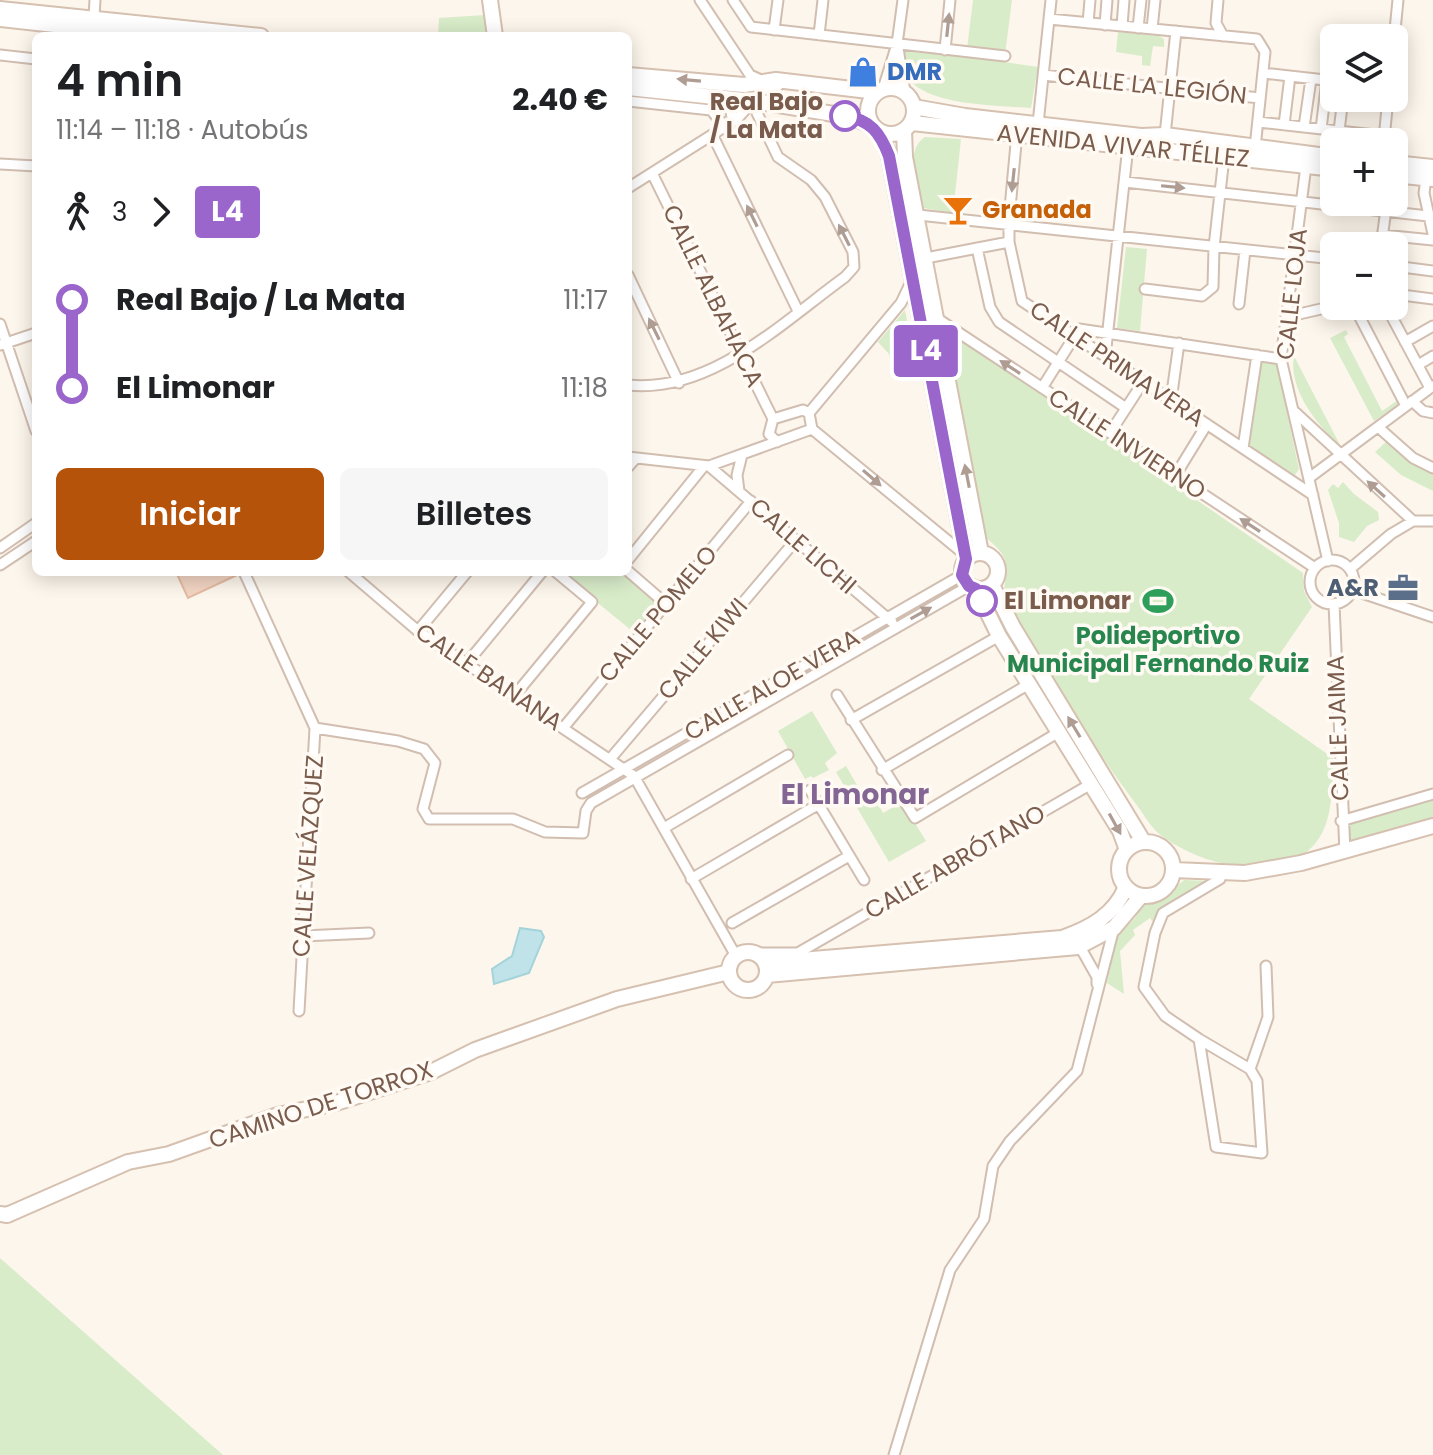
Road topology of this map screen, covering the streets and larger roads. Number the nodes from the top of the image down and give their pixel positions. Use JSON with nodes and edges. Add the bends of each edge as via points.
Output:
{"nodes":[{"id":1,"x":95,"y":0,"type":"edge"},
{"id":2,"x":490,"y":0,"type":"edge"},
{"id":3,"x":700,"y":0,"type":"edge"},
{"id":4,"x":733,"y":0,"type":"edge"},
{"id":5,"x":778,"y":0,"type":"edge"},
{"id":6,"x":823,"y":0,"type":"edge"},
{"id":7,"x":903,"y":0,"type":"edge"},
{"id":8,"x":950,"y":0,"type":"edge"},
{"id":9,"x":1051,"y":0,"type":"edge"},
{"id":10,"x":1090,"y":0,"type":"edge"},
{"id":11,"x":1107,"y":0,"type":"edge"},
{"id":12,"x":1124,"y":0,"type":"edge"},
{"id":13,"x":1141,"y":0,"type":"edge"},
{"id":14,"x":1155,"y":0,"type":"edge"},
{"id":15,"x":1218,"y":0,"type":"edge"},
{"id":16,"x":1398,"y":0,"type":"edge"},
{"id":17,"x":0,"y":9,"type":"edge"},
{"id":18,"x":94,"y":17,"type":"junction"},
{"id":19,"x":0,"y":19,"type":"edge"},
{"id":20,"x":1049,"y":19,"type":"junction"},
{"id":21,"x":1088,"y":23,"type":"junction"},
{"id":22,"x":1396,"y":24,"type":"edge"},
{"id":23,"x":1105,"y":25,"type":"junction"},
{"id":24,"x":1122,"y":26,"type":"junction"},
{"id":25,"x":1138,"y":28,"type":"junction"},
{"id":26,"x":1152,"y":29,"type":"junction"},
{"id":27,"x":774,"y":30,"type":"junction"},
{"id":28,"x":1176,"y":31,"type":"junction"},
{"id":29,"x":118,"y":32,"type":"edge"},
{"id":30,"x":226,"y":32,"type":"edge"},
{"id":31,"x":494,"y":32,"type":"edge"},
{"id":32,"x":819,"y":35,"type":"junction"},
{"id":33,"x":1223,"y":36,"type":"junction"},
{"id":34,"x":897,"y":44,"type":"junction"},
{"id":35,"x":945,"y":50,"type":"junction"},
{"id":36,"x":0,"y":55,"type":"edge"},
{"id":37,"x":1005,"y":56,"type":"dead end"},
{"id":38,"x":32,"y":59,"type":"edge"},
{"id":39,"x":1263,"y":73,"type":"junction"},
{"id":40,"x":632,"y":75,"type":"edge"},
{"id":41,"x":1043,"y":75,"type":"junction"},
{"id":42,"x":1290,"y":76,"type":"junction"},
{"id":43,"x":1311,"y":79,"type":"junction"},
{"id":44,"x":1320,"y":80,"type":"edge"},
{"id":45,"x":764,"y":81,"type":"junction"},
{"id":46,"x":814,"y":86,"type":"junction"},
{"id":47,"x":632,"y":88,"type":"edge"},
{"id":48,"x":1170,"y":88,"type":"junction"},
{"id":49,"x":880,"y":91,"type":"junction"},
{"id":50,"x":905,"y":92,"type":"junction"},
{"id":51,"x":728,"y":98,"type":"junction"},
{"id":52,"x":1260,"y":98,"type":"junction"},
{"id":53,"x":632,"y":101,"type":"edge"},
{"id":54,"x":759,"y":106,"type":"junction"},
{"id":55,"x":914,"y":107,"type":"junction"},
{"id":56,"x":1258,"y":122,"type":"junction"},
{"id":57,"x":732,"y":123,"type":"junction"},
{"id":58,"x":1038,"y":124,"type":"junction"},
{"id":59,"x":1284,"y":125,"type":"junction"},
{"id":60,"x":908,"y":127,"type":"junction"},
{"id":61,"x":1304,"y":127,"type":"junction"},
{"id":62,"x":876,"y":129,"type":"junction"},
{"id":63,"x":1320,"y":129,"type":"edge"},
{"id":64,"x":1017,"y":133,"type":"junction"},
{"id":65,"x":1165,"y":135,"type":"junction"},
{"id":66,"x":713,"y":136,"type":"junction"},
{"id":67,"x":1128,"y":146,"type":"junction"},
{"id":68,"x":1255,"y":148,"type":"junction"},
{"id":69,"x":1320,"y":155,"type":"edge"},
{"id":70,"x":1224,"y":157,"type":"junction"},
{"id":71,"x":0,"y":164,"type":"edge"},
{"id":72,"x":32,"y":166,"type":"edge"},
{"id":73,"x":1306,"y":166,"type":"junction"},
{"id":74,"x":1320,"y":168,"type":"edge"},
{"id":75,"x":1408,"y":168,"type":"edge"},
{"id":76,"x":653,"y":175,"type":"junction"},
{"id":77,"x":1408,"y":175,"type":"edge"},
{"id":78,"x":1431,"y":175,"type":"edge"},
{"id":79,"x":1125,"y":182,"type":"junction"},
{"id":80,"x":632,"y":186,"type":"edge"},
{"id":81,"x":1220,"y":192,"type":"junction"},
{"id":82,"x":1302,"y":201,"type":"junction"},
{"id":83,"x":1320,"y":202,"type":"edge"},
{"id":84,"x":1429,"y":203,"type":"edge"},
{"id":85,"x":1408,"y":211,"type":"edge"},
{"id":86,"x":918,"y":215,"type":"junction"},
{"id":87,"x":1428,"y":216,"type":"junction"},
{"id":88,"x":1010,"y":226,"type":"junction"},
{"id":89,"x":1408,"y":236,"type":"edge"},
{"id":90,"x":1433,"y":237,"type":"edge"},
{"id":91,"x":1120,"y":239,"type":"junction"},
{"id":92,"x":1009,"y":242,"type":"junction"},
{"id":93,"x":1214,"y":247,"type":"junction"},
{"id":94,"x":977,"y":248,"type":"junction"},
{"id":95,"x":1245,"y":250,"type":"junction"},
{"id":96,"x":1294,"y":256,"type":"junction"},
{"id":97,"x":926,"y":258,"type":"junction"},
{"id":98,"x":1320,"y":258,"type":"edge"},
{"id":99,"x":1408,"y":268,"type":"edge"},
{"id":100,"x":1433,"y":271,"type":"edge"},
{"id":101,"x":913,"y":279,"type":"junction"},
{"id":102,"x":632,"y":283,"type":"edge"},
{"id":103,"x":1145,"y":289,"type":"dead end"},
{"id":104,"x":1408,"y":296,"type":"edge"},
{"id":105,"x":1433,"y":299,"type":"edge"},
{"id":106,"x":901,"y":303,"type":"junction"},
{"id":107,"x":1239,"y":304,"type":"dead end"},
{"id":108,"x":918,"y":305,"type":"junction"},
{"id":109,"x":1320,"y":309,"type":"edge"},
{"id":110,"x":798,"y":311,"type":"junction"},
{"id":111,"x":1286,"y":317,"type":"junction"},
{"id":112,"x":938,"y":319,"type":"junction"},
{"id":113,"x":1362,"y":320,"type":"edge"},
{"id":114,"x":1393,"y":320,"type":"edge"},
{"id":115,"x":0,"y":324,"type":"edge"},
{"id":116,"x":1433,"y":326,"type":"edge"},
{"id":117,"x":1109,"y":333,"type":"junction"},
{"id":118,"x":32,"y":334,"type":"edge"},
{"id":119,"x":1076,"y":337,"type":"junction"},
{"id":120,"x":1405,"y":342,"type":"junction"},
{"id":121,"x":1179,"y":343,"type":"junction"},
{"id":122,"x":3,"y":344,"type":"edge"},
{"id":123,"x":742,"y":352,"type":"junction"},
{"id":124,"x":1257,"y":355,"type":"junction"},
{"id":125,"x":1433,"y":356,"type":"edge"},
{"id":126,"x":1105,"y":357,"type":"junction"},
{"id":127,"x":1281,"y":359,"type":"junction"},
{"id":128,"x":1058,"y":364,"type":"junction"},
{"id":129,"x":1418,"y":365,"type":"junction"},
{"id":130,"x":1143,"y":382,"type":"junction"},
{"id":131,"x":679,"y":383,"type":"junction"},
{"id":132,"x":632,"y":385,"type":"edge"},
{"id":133,"x":1431,"y":387,"type":"edge"},
{"id":134,"x":1042,"y":388,"type":"junction"},
{"id":135,"x":1171,"y":400,"type":"junction"},
{"id":136,"x":1409,"y":404,"type":"junction"},
{"id":137,"x":1126,"y":408,"type":"junction"},
{"id":138,"x":1293,"y":411,"type":"junction"},
{"id":139,"x":809,"y":413,"type":"junction"},
{"id":140,"x":1433,"y":413,"type":"edge"},
{"id":141,"x":773,"y":419,"type":"junction"},
{"id":142,"x":32,"y":420,"type":"edge"},
{"id":143,"x":1207,"y":424,"type":"junction"},
{"id":144,"x":1378,"y":427,"type":"junction"},
{"id":145,"x":812,"y":429,"type":"junction"},
{"id":146,"x":1110,"y":433,"type":"junction"},
{"id":147,"x":777,"y":442,"type":"junction"},
{"id":148,"x":1243,"y":448,"type":"junction"},
{"id":149,"x":742,"y":455,"type":"junction"},
{"id":150,"x":1340,"y":456,"type":"junction"},
{"id":151,"x":632,"y":457,"type":"edge"},
{"id":152,"x":706,"y":466,"type":"junction"},
{"id":153,"x":1433,"y":468,"type":"edge"},
{"id":154,"x":1175,"y":476,"type":"junction"},
{"id":155,"x":1309,"y":478,"type":"junction"},
{"id":156,"x":739,"y":491,"type":"junction"},
{"id":157,"x":1313,"y":495,"type":"junction"},
{"id":158,"x":751,"y":501,"type":"junction"},
{"id":159,"x":1413,"y":521,"type":"junction"},
{"id":160,"x":1433,"y":521,"type":"edge"},
{"id":161,"x":958,"y":523,"type":"junction"},
{"id":162,"x":32,"y":526,"type":"edge"},
{"id":163,"x":937,"y":533,"type":"junction"},
{"id":164,"x":796,"y":540,"type":"junction"},
{"id":165,"x":32,"y":544,"type":"edge"},
{"id":166,"x":0,"y":548,"type":"edge"},
{"id":167,"x":981,"y":553,"type":"junction"},
{"id":168,"x":632,"y":555,"type":"edge"},
{"id":169,"x":965,"y":557,"type":"junction"},
{"id":170,"x":1328,"y":561,"type":"junction"},
{"id":171,"x":0,"y":565,"type":"edge"},
{"id":172,"x":1315,"y":568,"type":"junction"},
{"id":173,"x":1350,"y":569,"type":"junction"},
{"id":174,"x":632,"y":574,"type":"edge"},
{"id":175,"x":246,"y":576,"type":"edge"},
{"id":176,"x":354,"y":576,"type":"edge"},
{"id":177,"x":464,"y":576,"type":"edge"},
{"id":178,"x":539,"y":576,"type":"edge"},
{"id":179,"x":561,"y":576,"type":"edge"},
{"id":180,"x":969,"y":583,"type":"junction"},
{"id":181,"x":992,"y":585,"type":"junction"},
{"id":182,"x":1353,"y":590,"type":"junction"},
{"id":183,"x":666,"y":604,"type":"junction"},
{"id":184,"x":1334,"y":604,"type":"junction"},
{"id":185,"x":1433,"y":617,"type":"edge"},
{"id":186,"x":887,"y":619,"type":"junction"},
{"id":187,"x":898,"y":626,"type":"junction"},
{"id":188,"x":418,"y":631,"type":"junction"},
{"id":189,"x":999,"y":636,"type":"junction"},
{"id":190,"x":467,"y":663,"type":"junction"},
{"id":191,"x":1029,"y":684,"type":"junction"},
{"id":192,"x":515,"y":695,"type":"junction"},
{"id":193,"x":837,"y":695,"type":"dead end"},
{"id":194,"x":851,"y":720,"type":"junction"},
{"id":195,"x":564,"y":727,"type":"junction"},
{"id":196,"x":315,"y":728,"type":"junction"},
{"id":197,"x":1059,"y":732,"type":"junction"},
{"id":198,"x":788,"y":755,"type":"dead end"},
{"id":199,"x":611,"y":758,"type":"junction"},
{"id":200,"x":882,"y":770,"type":"junction"},
{"id":201,"x":630,"y":773,"type":"junction"},
{"id":202,"x":1091,"y":784,"type":"junction"},
{"id":203,"x":810,"y":790,"type":"dead end"},
{"id":204,"x":582,"y":793,"type":"dead end"},
{"id":205,"x":1433,"y":794,"type":"edge"},
{"id":206,"x":819,"y":804,"type":"junction"},
{"id":207,"x":1341,"y":821,"type":"junction"},
{"id":208,"x":1433,"y":826,"type":"edge"},
{"id":209,"x":664,"y":828,"type":"junction"},
{"id":210,"x":1143,"y":841,"type":"junction"},
{"id":211,"x":1127,"y":850,"type":"junction"},
{"id":212,"x":1345,"y":852,"type":"junction"},
{"id":213,"x":849,"y":856,"type":"junction"},
{"id":214,"x":1174,"y":870,"type":"junction"},
{"id":215,"x":1221,"y":872,"type":"junction"},
{"id":216,"x":691,"y":879,"type":"junction"},
{"id":217,"x":864,"y":880,"type":"dead end"},
{"id":218,"x":1126,"y":887,"type":"junction"},
{"id":219,"x":1141,"y":896,"type":"junction"},
{"id":220,"x":732,"y":923,"type":"dead end"},
{"id":221,"x":1114,"y":928,"type":"junction"},
{"id":222,"x":1085,"y":930,"type":"junction"},
{"id":223,"x":369,"y":933,"type":"dead end"},
{"id":224,"x":303,"y":936,"type":"junction"},
{"id":225,"x":819,"y":941,"type":"junction"},
{"id":226,"x":1078,"y":947,"type":"junction"},
{"id":227,"x":736,"y":956,"type":"junction"},
{"id":228,"x":821,"y":959,"type":"junction"},
{"id":229,"x":762,"y":964,"type":"junction"},
{"id":230,"x":1266,"y":966,"type":"dead end"},
{"id":231,"x":729,"y":972,"type":"junction"},
{"id":232,"x":1096,"y":1002,"type":"junction"},
{"id":233,"x":299,"y":1011,"type":"dead end"},
{"id":234,"x":1199,"y":1039,"type":"junction"},
{"id":235,"x":1250,"y":1069,"type":"junction"},
{"id":236,"x":2,"y":1219,"type":"edge"},
{"id":237,"x":894,"y":1455,"type":"edge"}],
"edges":[{"from":1,"to":18,"type":"street"},
{"from":2,"to":31,"type":"street"},
{"from":3,"to":45,"type":"street","via":[[750,75]]},
{"from":4,"to":27,"type":"street","via":[[751,27]]},
{"from":5,"to":27,"type":"street"},
{"from":6,"to":32,"type":"street"},
{"from":7,"to":34,"type":"street"},
{"from":35,"to":8,"type":"street","one_way":true},
{"from":9,"to":20,"type":"street"},
{"from":10,"to":21,"type":"street"},
{"from":11,"to":23,"type":"street"},
{"from":12,"to":24,"type":"street"},
{"from":13,"to":25,"type":"street"},
{"from":14,"to":26,"type":"street"},
{"from":15,"to":33,"type":"street","via":[[1216,23]]},
{"from":16,"to":22,"type":"street"},
{"from":17,"to":18,"type":"street"},
{"from":18,"to":30,"type":"street"},
{"from":19,"to":29,"type":"street"},
{"from":20,"to":21,"type":"street"},
{"from":20,"to":41,"type":"street"},
{"from":21,"to":23,"type":"street"},
{"from":23,"to":24,"type":"street"},
{"from":24,"to":25,"type":"street"},
{"from":25,"to":26,"type":"street"},
{"from":26,"to":28,"type":"street"},
{"from":27,"to":32,"type":"street"},
{"from":28,"to":33,"type":"street"},
{"from":28,"to":48,"type":"street"},
{"from":32,"to":34,"type":"street"},
{"from":33,"to":39,"type":"street","via":[[1257,39],[1265,52]]},
{"from":34,"to":35,"type":"street"},
{"from":34,"to":49,"type":"street"},
{"from":34,"to":50,"type":"street"},
{"from":35,"to":37,"type":"street"},
{"from":36,"to":38,"type":"street"},
{"from":39,"to":42,"type":"street"},
{"from":39,"to":52,"type":"street"},
{"from":45,"to":40,"type":"street","one_way":true,"via":[[744,85]]},
{"from":41,"to":48,"type":"street","name":"CALLE LA LEGIÓN"},
{"from":41,"to":58,"type":"street"},
{"from":42,"to":43,"type":"street"},
{"from":42,"to":59,"type":"street"},
{"from":43,"to":44,"type":"street"},
{"from":43,"to":61,"type":"street"},
{"from":45,"to":46,"type":"street"},
{"from":46,"to":49,"type":"street"},
{"from":46,"to":54,"type":"street","via":[[763,90]]},
{"from":47,"to":51,"type":"street"},
{"from":48,"to":52,"type":"street","name":"CALLE LA LEGIÓN"},
{"from":48,"to":65,"type":"street"},
{"from":49,"to":50,"type":"street"},
{"from":49,"to":62,"type":"street","via":[[868,110]]},
{"from":50,"to":55,"type":"street"},
{"from":51,"to":54,"type":"street"},
{"from":51,"to":57,"type":"street"},
{"from":52,"to":56,"type":"street"},
{"from":53,"to":57,"type":"street","via":[[711,110]]},
{"from":54,"to":57,"type":"street"},
{"from":54,"to":62,"type":"street","via":[[852,117]]},
{"from":110,"to":54,"type":"street","one_way":true,"via":[[845,277],[854,267],[853,252],[825,197],[778,157]]},
{"from":55,"to":58,"type":"street","name":"AVENIDA VIVAR TÉLLEZ"},
{"from":55,"to":60,"type":"street"},
{"from":56,"to":59,"type":"street"},
{"from":56,"to":68,"type":"street"},
{"from":57,"to":66,"type":"street"},
{"from":58,"to":65,"type":"street","name":"AVENIDA VIVAR TÉLLEZ"},
{"from":59,"to":61,"type":"street"},
{"from":60,"to":62,"type":"street","via":[[892,135]]},
{"from":60,"to":64,"type":"street","name":"AVENIDA VIVAR TÉLLEZ"},
{"from":60,"to":86,"type":"street","via":[[905,157]]},
{"from":61,"to":63,"type":"street"},
{"from":62,"to":101,"type":"street","via":[[889,156]]},
{"from":64,"to":67,"type":"street","name":"AVENIDA VIVAR TÉLLEZ"},
{"from":64,"to":88,"type":"street","name":"CALLE PRIMAVERA","one_way":true},
{"from":65,"to":68,"type":"street","name":"AVENIDA VIVAR TÉLLEZ"},
{"from":66,"to":76,"type":"street"},
{"from":110,"to":66,"type":"street","one_way":true},
{"from":67,"to":70,"type":"street","name":"AVENIDA VIVAR TÉLLEZ"},
{"from":67,"to":79,"type":"street"},
{"from":68,"to":69,"type":"street","name":"AVENIDA VIVAR TÉLLEZ"},
{"from":70,"to":73,"type":"street","name":"AVENIDA VIVAR TÉLLEZ"},
{"from":70,"to":81,"type":"street"},
{"from":71,"to":72,"type":"street"},
{"from":73,"to":74,"type":"street","name":"AVENIDA VIVAR TÉLLEZ"},
{"from":73,"to":82,"type":"street","name":"CALLE LOJA"},
{"from":75,"to":78,"type":"street"},
{"from":76,"to":80,"type":"street"},
{"from":76,"to":123,"type":"street","name":"CALLE ALBAHACA"},
{"from":77,"to":78,"type":"street"},
{"from":78,"to":84,"type":"street"},
{"from":79,"to":81,"type":"street","one_way":true},
{"from":79,"to":91,"type":"street"},
{"from":81,"to":82,"type":"street"},
{"from":81,"to":93,"type":"street"},
{"from":82,"to":83,"type":"street"},
{"from":82,"to":96,"type":"street","name":"CALLE LOJA"},
{"from":84,"to":87,"type":"street"},
{"from":85,"to":87,"type":"street"},
{"from":86,"to":88,"type":"street"},
{"from":86,"to":97,"type":"street"},
{"from":87,"to":90,"type":"street"},
{"from":88,"to":91,"type":"street"},
{"from":88,"to":92,"type":"street","name":"CALLE PRIMAVERA"},
{"from":89,"to":90,"type":"street"},
{"from":91,"to":93,"type":"street"},
{"from":91,"to":117,"type":"street"},
{"from":92,"to":94,"type":"street"},
{"from":92,"to":119,"type":"street","name":"CALLE PRIMAVERA","via":[[1022,301]]},
{"from":93,"to":95,"type":"street"},
{"from":93,"to":103,"type":"street","via":[[1213,287],[1202,296]]},
{"from":94,"to":97,"type":"street"},
{"from":94,"to":128,"type":"street","via":[[990,307],[999,322]]},
{"from":95,"to":96,"type":"street"},
{"from":95,"to":107,"type":"street"},
{"from":96,"to":98,"type":"street"},
{"from":96,"to":111,"type":"street","name":"CALLE LOJA"},
{"from":97,"to":112,"type":"street"},
{"from":99,"to":100,"type":"street"},
{"from":101,"to":106,"type":"street"},
{"from":101,"to":108,"type":"street"},
{"from":131,"to":102,"type":"street","one_way":true},
{"from":104,"to":105,"type":"street"},
{"from":106,"to":108,"type":"street"},
{"from":106,"to":139,"type":"street"},
{"from":108,"to":161,"type":"street"},
{"from":109,"to":111,"type":"street"},
{"from":110,"to":123,"type":"street"},
{"from":111,"to":127,"type":"street","name":"CALLE LOJA"},
{"from":134,"to":112,"type":"street","name":"CALLE INVIERNO","one_way":true},
{"from":167,"to":112,"type":"street","one_way":true},
{"from":113,"to":136,"type":"street"},
{"from":114,"to":120,"type":"street"},
{"from":115,"to":122,"type":"street"},
{"from":116,"to":120,"type":"street"},
{"from":117,"to":119,"type":"street","via":[[1079,329]]},
{"from":117,"to":121,"type":"street"},
{"from":117,"to":126,"type":"street"},
{"from":118,"to":122,"type":"street"},
{"from":119,"to":126,"type":"street","name":"CALLE PRIMAVERA"},
{"from":119,"to":128,"type":"street"},
{"from":120,"to":129,"type":"street"},
{"from":121,"to":124,"type":"street"},
{"from":121,"to":135,"type":"street"},
{"from":122,"to":142,"type":"street"},
{"from":123,"to":131,"type":"street"},
{"from":123,"to":141,"type":"street","name":"CALLE ALBAHACA"},
{"from":124,"to":127,"type":"street"},
{"from":124,"to":148,"type":"street"},
{"from":125,"to":129,"type":"street"},
{"from":126,"to":130,"type":"street","name":"CALLE PRIMAVERA"},
{"from":127,"to":138,"type":"street","name":"CALLE LOJA"},
{"from":128,"to":134,"type":"street"},
{"from":128,"to":137,"type":"street"},
{"from":129,"to":133,"type":"street"},
{"from":130,"to":135,"type":"street","name":"CALLE PRIMAVERA"},
{"from":130,"to":137,"type":"street"},
{"from":131,"to":132,"type":"street"},
{"from":133,"to":136,"type":"street"},
{"from":134,"to":146,"type":"street","name":"CALLE INVIERNO"},
{"from":135,"to":143,"type":"street","name":"CALLE PRIMAVERA"},
{"from":136,"to":140,"type":"street"},
{"from":136,"to":144,"type":"street"},
{"from":137,"to":146,"type":"street"},
{"from":138,"to":150,"type":"street"},
{"from":138,"to":155,"type":"street","name":"CALLE LOJA"},
{"from":139,"to":141,"type":"street"},
{"from":139,"to":145,"type":"street"},
{"from":141,"to":147,"type":"street","name":"CALLE ALBAHACA","via":[[769,434]]},
{"from":143,"to":148,"type":"street","name":"CALLE PRIMAVERA"},
{"from":143,"to":154,"type":"street"},
{"from":144,"to":150,"type":"street"},
{"from":144,"to":153,"type":"street"},
{"from":145,"to":147,"type":"street"},
{"from":145,"to":163,"type":"street","one_way":true},
{"from":146,"to":154,"type":"street","name":"CALLE INVIERNO"},
{"from":147,"to":149,"type":"street"},
{"from":148,"to":157,"type":"street","name":"CALLE PRIMAVERA"},
{"from":149,"to":152,"type":"street"},
{"from":149,"to":156,"type":"street"},
{"from":150,"to":155,"type":"street"},
{"from":159,"to":150,"type":"street","one_way":true},
{"from":151,"to":152,"type":"street"},
{"from":152,"to":156,"type":"street","name":"CALLE LICHI"},
{"from":152,"to":168,"type":"street"},
{"from":172,"to":154,"type":"street","name":"CALLE INVIERNO","one_way":true},
{"from":155,"to":157,"type":"street","name":"CALLE LOJA"},
{"from":156,"to":158,"type":"street","name":"CALLE LICHI"},
{"from":157,"to":170,"type":"street","name":"CALLE LOJA"},
{"from":158,"to":164,"type":"street","name":"CALLE LICHI"},
{"from":158,"to":183,"type":"street","name":"CALLE POMELO"},
{"from":159,"to":160,"type":"street"},
{"from":159,"to":173,"type":"street"},
{"from":161,"to":163,"type":"street","via":[[953,531]]},
{"from":161,"to":169,"type":"street"},
{"from":162,"to":166,"type":"street"},
{"from":163,"to":169,"type":"street"},
{"from":164,"to":186,"type":"street","name":"CALLE LICHI"},
{"from":164,"to":199,"type":"street","name":"CALLE KIWI"},
{"from":165,"to":171,"type":"street"},
{"from":167,"to":169,"type":"street"},
{"from":167,"to":181,"type":"street","via":[[997,566]]},
{"from":169,"to":180,"type":"street"},
{"from":170,"to":172,"type":"street"},
{"from":170,"to":173,"type":"street"},
{"from":172,"to":184,"type":"street","via":[[1313,592]]},
{"from":173,"to":182,"type":"street"},
{"from":174,"to":183,"type":"street"},
{"from":175,"to":196,"type":"street","name":"CALLE VELÁZQUEZ"},
{"from":176,"to":188,"type":"street","name":"CALLE BANANA"},
{"from":177,"to":188,"type":"street"},
{"from":178,"to":190,"type":"street"},
{"from":179,"to":192,"type":"street","via":[[592,602]]},
{"from":180,"to":181,"type":"street"},
{"from":180,"to":186,"type":"street","name":"CALLE ALOE VERA"},
{"from":187,"to":180,"type":"street","name":"CALLE ALOE VERA","one_way":true},
{"from":180,"to":189,"type":"street"},
{"from":210,"to":181,"type":"street","one_way":true},
{"from":182,"to":184,"type":"street"},
{"from":182,"to":185,"type":"street"},
{"from":183,"to":195,"type":"street","name":"CALLE POMELO"},
{"from":184,"to":207,"type":"street","name":"CALLE JAIMA"},
{"from":186,"to":187,"type":"street","name":"CALLE LICHI"},
{"from":186,"to":201,"type":"street","name":"CALLE ALOE VERA"},
{"from":187,"to":201,"type":"street","name":"CALLE ALOE VERA"},
{"from":188,"to":190,"type":"street","name":"CALLE BANANA"},
{"from":189,"to":191,"type":"street"},
{"from":189,"to":194,"type":"street"},
{"from":190,"to":192,"type":"street","name":"CALLE BANANA"},
{"from":191,"to":197,"type":"street"},
{"from":191,"to":200,"type":"street"},
{"from":192,"to":195,"type":"street","name":"CALLE BANANA"},
{"from":193,"to":194,"type":"street"},
{"from":194,"to":200,"type":"street"},
{"from":195,"to":199,"type":"street","name":"CALLE BANANA"},
{"from":196,"to":201,"type":"street","name":"CALLE ALOE VERA","via":[[424,749],[435,763],[423,809],[429,819],[513,819],[545,832],[583,833],[591,803]]},
{"from":196,"to":224,"type":"street","name":"CALLE VELÁZQUEZ"},
{"from":197,"to":200,"type":"street","via":[[915,818]]},
{"from":197,"to":202,"type":"street"},
{"from":198,"to":209,"type":"street"},
{"from":199,"to":201,"type":"street","name":"CALLE BANANA"},
{"from":201,"to":204,"type":"street","name":"CALLE ALOE VERA"},
{"from":201,"to":209,"type":"street","name":"CALLE BANANA"},
{"from":202,"to":211,"type":"street","one_way":true},
{"from":202,"to":225,"type":"street","name":"CALLE ABRÓTANO"},
{"from":203,"to":206,"type":"street"},
{"from":205,"to":207,"type":"street"},
{"from":206,"to":213,"type":"street"},
{"from":206,"to":216,"type":"street"},
{"from":207,"to":212,"type":"street","name":"CALLE JAIMA"},
{"from":208,"to":212,"type":"street"},
{"from":209,"to":216,"type":"street","name":"CALLE BANANA"},
{"from":210,"to":211,"type":"street"},
{"from":210,"to":214,"type":"street","via":[[1161,845]]},
{"from":211,"to":218,"type":"street","via":[[1119,868]]},
{"from":212,"to":215,"type":"street","via":[[1245,873]]},
{"from":213,"to":217,"type":"street"},
{"from":213,"to":220,"type":"street"},
{"from":214,"to":215,"type":"street"},
{"from":214,"to":219,"type":"street","via":[[1167,887]]},
{"from":215,"to":234,"type":"street","via":[[1220,879],[1163,913],[1144,987],[1165,1016]]},
{"from":216,"to":227,"type":"street","name":"CALLE BANANA"},
{"from":218,"to":219,"type":"street"},
{"from":218,"to":222,"type":"street","via":[[1119,903]]},
{"from":219,"to":221,"type":"street"},
{"from":221,"to":226,"type":"street"},
{"from":221,"to":232,"type":"street"},
{"from":222,"to":226,"type":"street"},
{"from":222,"to":228,"type":"street","via":[[999,945]]},
{"from":223,"to":224,"type":"street"},
{"from":224,"to":233,"type":"street","name":"CALLE VELÁZQUEZ"},
{"from":225,"to":228,"type":"street","via":[[816,951]]},
{"from":225,"to":229,"type":"street","name":"CALLE ABRÓTANO"},
{"from":226,"to":229,"type":"street"},
{"from":226,"to":232,"type":"street","via":[[1097,977]]},
{"from":227,"to":229,"type":"street"},
{"from":227,"to":231,"type":"street"},
{"from":228,"to":229,"type":"street"},
{"from":229,"to":231,"type":"street","via":[[758,988],[743,990]]},
{"from":230,"to":235,"type":"street","via":[[1268,1017]]},
{"from":231,"to":236,"type":"street","name":"CAMINO DE TORROX","via":[[617,999],[475,1050],[431,1072],[350,1099],[278,1115],[169,1154],[128,1162]]},
{"from":232,"to":237,"type":"street","via":[[1077,1071],[993,1166],[984,1219],[950,1270]]},
{"from":234,"to":235,"type":"street"},
{"from":234,"to":235,"type":"street","via":[[1216,1147],[1262,1153],[1257,1081]]}]}
